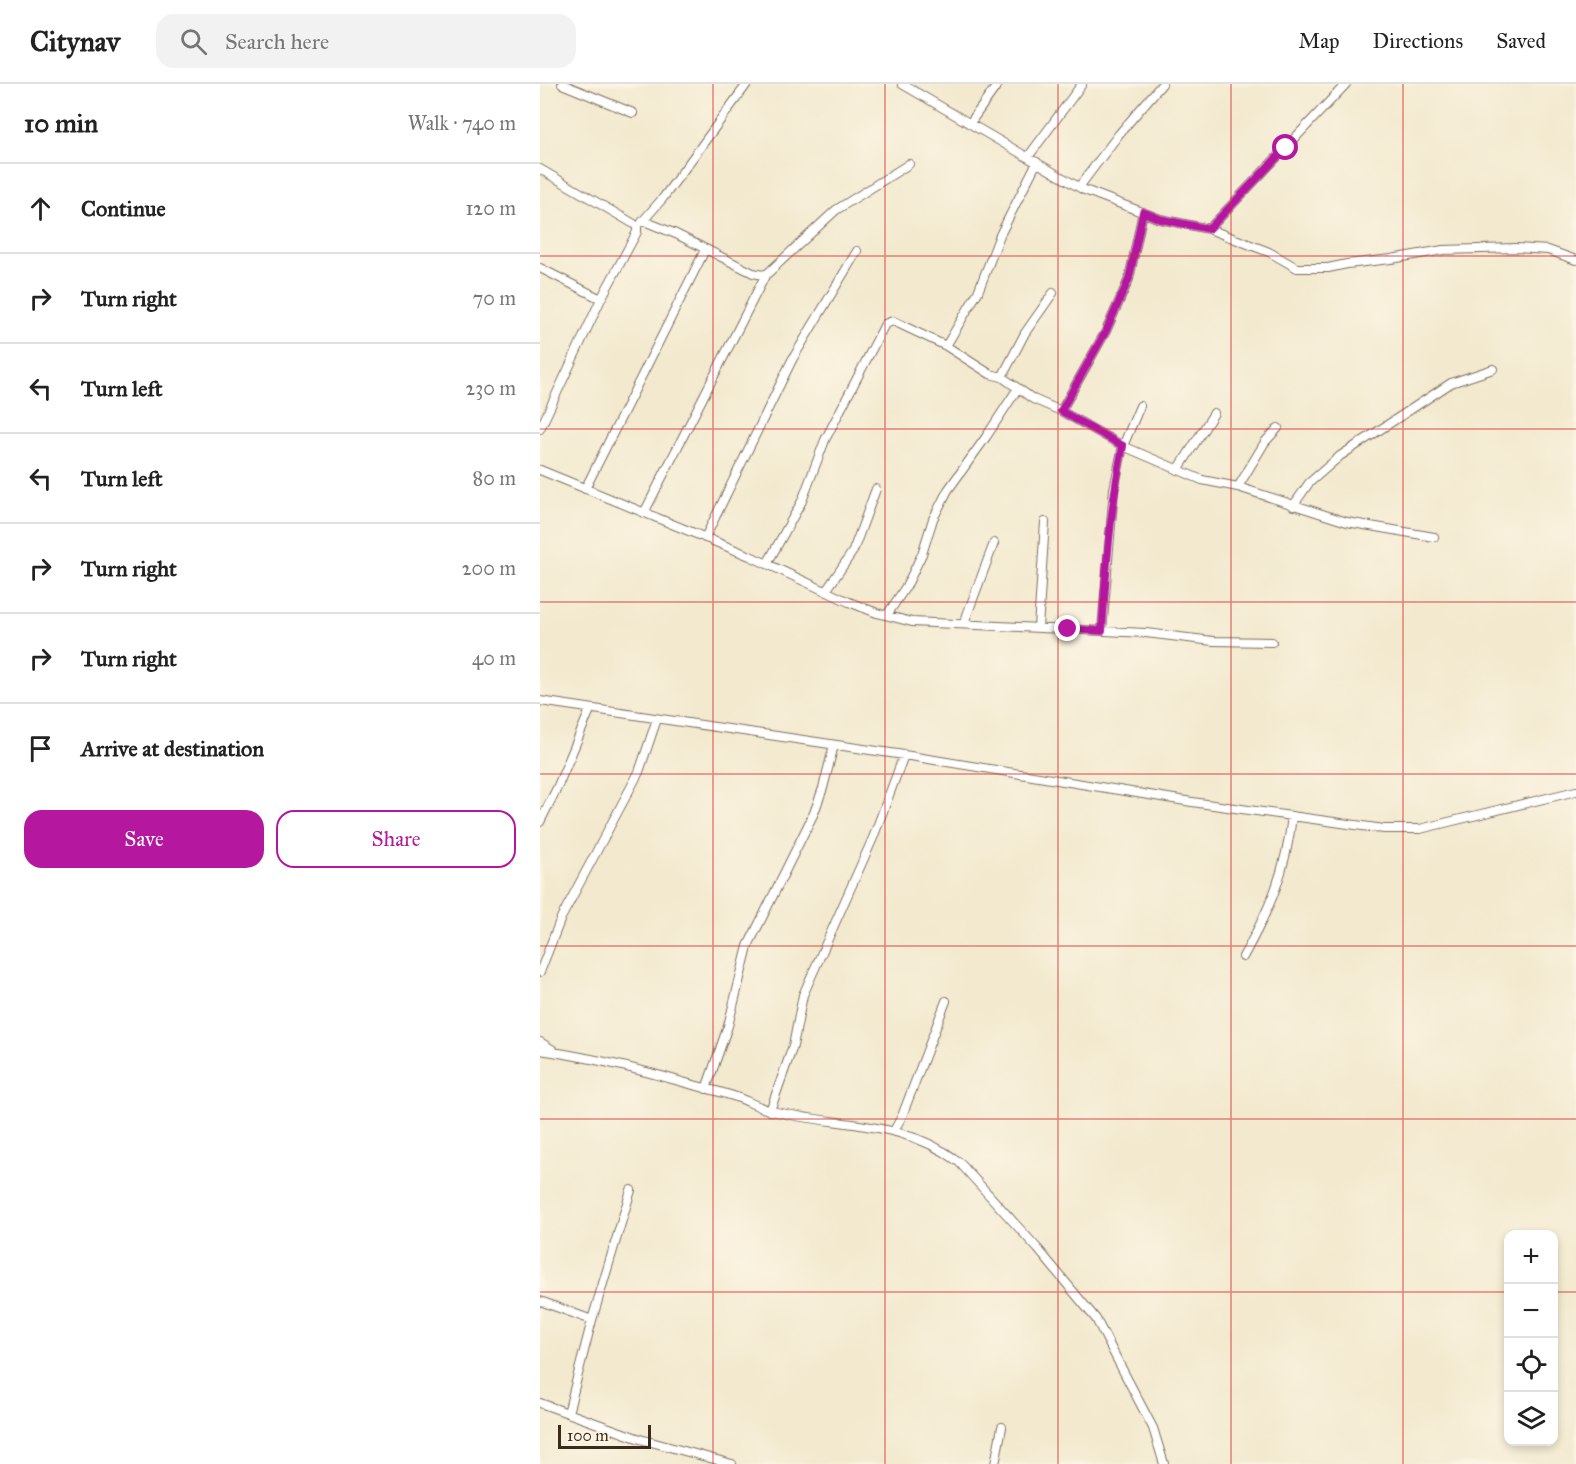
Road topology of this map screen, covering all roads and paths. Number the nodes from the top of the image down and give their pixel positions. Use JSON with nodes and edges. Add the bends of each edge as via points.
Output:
{"nodes":[{"id":1,"x":562,"y":84,"type":"edge"},
{"id":2,"x":747,"y":84,"type":"edge"},
{"id":3,"x":998,"y":84,"type":"edge"},
{"id":4,"x":1082,"y":84,"type":"edge"},
{"id":5,"x":1162,"y":84,"type":"edge"},
{"id":6,"x":1346,"y":84,"type":"edge"},
{"id":7,"x":908,"y":86,"type":"edge"},
{"id":8,"x":633,"y":113,"type":"dead end"},
{"id":9,"x":970,"y":123,"type":"junction"},
{"id":10,"x":1028,"y":157,"type":"junction"},
{"id":11,"x":1037,"y":162,"type":"junction"},
{"id":12,"x":909,"y":164,"type":"dead end"},
{"id":13,"x":540,"y":169,"type":"edge"},
{"id":14,"x":1079,"y":187,"type":"junction"},
{"id":15,"x":1143,"y":212,"type":"junction"},
{"id":16,"x":644,"y":221,"type":"junction"},
{"id":17,"x":637,"y":227,"type":"junction"},
{"id":18,"x":1209,"y":229,"type":"junction"},
{"id":19,"x":705,"y":250,"type":"junction"},
{"id":20,"x":857,"y":251,"type":"dead end"},
{"id":21,"x":1576,"y":260,"type":"edge"},
{"id":22,"x":540,"y":268,"type":"edge"},
{"id":23,"x":766,"y":274,"type":"junction"},
{"id":24,"x":1053,"y":293,"type":"dead end"},
{"id":25,"x":602,"y":299,"type":"junction"},
{"id":26,"x":946,"y":346,"type":"junction"},
{"id":27,"x":1493,"y":369,"type":"dead end"},
{"id":28,"x":1002,"y":377,"type":"junction"},
{"id":29,"x":1018,"y":388,"type":"junction"},
{"id":30,"x":1140,"y":406,"type":"dead end"},
{"id":31,"x":1061,"y":411,"type":"junction"},
{"id":32,"x":1214,"y":413,"type":"dead end"},
{"id":33,"x":1278,"y":428,"type":"dead end"},
{"id":34,"x":540,"y":429,"type":"edge"},
{"id":35,"x":1123,"y":446,"type":"junction"},
{"id":36,"x":540,"y":470,"type":"edge"},
{"id":37,"x":1178,"y":470,"type":"junction"},
{"id":38,"x":1238,"y":487,"type":"junction"},
{"id":39,"x":585,"y":489,"type":"junction"},
{"id":40,"x":876,"y":489,"type":"dead end"},
{"id":41,"x":1293,"y":506,"type":"junction"},
{"id":42,"x":644,"y":513,"type":"junction"},
{"id":43,"x":1045,"y":522,"type":"dead end"},
{"id":44,"x":1434,"y":537,"type":"dead end"},
{"id":45,"x":705,"y":538,"type":"junction"},
{"id":46,"x":994,"y":543,"type":"dead end"},
{"id":47,"x":767,"y":564,"type":"junction"},
{"id":48,"x":826,"y":591,"type":"junction"},
{"id":49,"x":887,"y":615,"type":"junction"},
{"id":50,"x":964,"y":623,"type":"junction"},
{"id":51,"x":1038,"y":628,"type":"junction"},
{"id":52,"x":1102,"y":631,"type":"junction"},
{"id":53,"x":1272,"y":642,"type":"dead end"},
{"id":54,"x":540,"y":701,"type":"edge"},
{"id":55,"x":590,"y":710,"type":"junction"},
{"id":56,"x":657,"y":718,"type":"junction"},
{"id":57,"x":834,"y":745,"type":"junction"},
{"id":58,"x":904,"y":755,"type":"junction"},
{"id":59,"x":1576,"y":791,"type":"edge"},
{"id":60,"x":1292,"y":816,"type":"junction"},
{"id":61,"x":540,"y":822,"type":"edge"},
{"id":62,"x":1243,"y":957,"type":"dead end"},
{"id":63,"x":540,"y":972,"type":"edge"},
{"id":64,"x":946,"y":1001,"type":"dead end"},
{"id":65,"x":540,"y":1042,"type":"edge"},
{"id":66,"x":540,"y":1050,"type":"edge"},
{"id":67,"x":557,"y":1053,"type":"junction"},
{"id":68,"x":706,"y":1089,"type":"junction"},
{"id":69,"x":770,"y":1111,"type":"junction"},
{"id":70,"x":894,"y":1131,"type":"junction"},
{"id":71,"x":632,"y":1190,"type":"dead end"},
{"id":72,"x":541,"y":1303,"type":"edge"},
{"id":73,"x":592,"y":1320,"type":"junction"},
{"id":74,"x":540,"y":1403,"type":"edge"},
{"id":75,"x":568,"y":1413,"type":"junction"},
{"id":76,"x":1002,"y":1427,"type":"dead end"},
{"id":77,"x":732,"y":1464,"type":"edge"},
{"id":78,"x":995,"y":1464,"type":"edge"},
{"id":79,"x":1164,"y":1464,"type":"edge"}],
"edges":[{"from":1,"to":8,"type":"street"},
{"from":2,"to":16,"type":"street"},
{"from":3,"to":9,"type":"street"},
{"from":4,"to":10,"type":"street"},
{"from":5,"to":14,"type":"street"},
{"from":6,"to":18,"type":"street"},
{"from":7,"to":9,"type":"street"},
{"from":9,"to":10,"type":"street"},
{"from":10,"to":11,"type":"street"},
{"from":11,"to":14,"type":"street"},
{"from":11,"to":26,"type":"street","via":[[1000,235],[978,292]]},
{"from":12,"to":23,"type":"street","via":[[836,210]]},
{"from":13,"to":17,"type":"street"},
{"from":14,"to":15,"type":"street"},
{"from":15,"to":18,"type":"street"},
{"from":15,"to":31,"type":"street","via":[[1129,279],[1106,331]]},
{"from":16,"to":17,"type":"street"},
{"from":16,"to":19,"type":"street"},
{"from":17,"to":25,"type":"street"},
{"from":18,"to":21,"type":"street","via":[[1269,252],[1297,268],[1328,268],[1443,250],[1548,250]]},
{"from":19,"to":23,"type":"street","via":[[753,273]]},
{"from":19,"to":39,"type":"street"},
{"from":20,"to":45,"type":"street","via":[[792,360]]},
{"from":22,"to":25,"type":"street"},
{"from":23,"to":42,"type":"street"},
{"from":24,"to":28,"type":"street","via":[[1025,333]]},
{"from":25,"to":34,"type":"street"},
{"from":26,"to":28,"type":"street","via":[[990,374]]},
{"from":26,"to":47,"type":"street","via":[[893,321],[885,324],[825,440],[802,501]]},
{"from":27,"to":41,"type":"street","via":[[1450,383],[1340,456],[1309,483]]},
{"from":28,"to":29,"type":"street"},
{"from":29,"to":31,"type":"street"},
{"from":29,"to":49,"type":"street","via":[[948,490],[907,585]]},
{"from":30,"to":35,"type":"street"},
{"from":31,"to":35,"type":"street"},
{"from":32,"to":37,"type":"street"},
{"from":33,"to":38,"type":"street"},
{"from":35,"to":37,"type":"street"},
{"from":35,"to":52,"type":"street","via":[[1109,525]]},
{"from":36,"to":39,"type":"street"},
{"from":37,"to":38,"type":"street","via":[[1202,480]]},
{"from":38,"to":41,"type":"street"},
{"from":39,"to":42,"type":"street"},
{"from":40,"to":48,"type":"street","via":[[853,551]]},
{"from":41,"to":44,"type":"street","via":[[1347,522]]},
{"from":42,"to":45,"type":"street"},
{"from":43,"to":51,"type":"street"},
{"from":45,"to":47,"type":"street"},
{"from":46,"to":50,"type":"street"},
{"from":47,"to":48,"type":"street"},
{"from":48,"to":49,"type":"street"},
{"from":49,"to":50,"type":"street","via":[[912,621]]},
{"from":50,"to":51,"type":"street"},
{"from":51,"to":52,"type":"street"},
{"from":52,"to":53,"type":"street"},
{"from":54,"to":55,"type":"street"},
{"from":55,"to":56,"type":"street"},
{"from":55,"to":61,"type":"street"},
{"from":56,"to":57,"type":"street"},
{"from":56,"to":63,"type":"street","via":[[639,772],[561,918]]},
{"from":57,"to":58,"type":"street"},
{"from":57,"to":68,"type":"street","via":[[814,813],[748,946],[728,1026]]},
{"from":58,"to":60,"type":"street"},
{"from":58,"to":69,"type":"street","via":[[873,838],[803,995],[793,1046]]},
{"from":59,"to":60,"type":"street","via":[[1420,829],[1384,829]]},
{"from":60,"to":62,"type":"street","via":[[1278,885]]},
{"from":64,"to":70,"type":"street"},
{"from":65,"to":67,"type":"street"},
{"from":66,"to":67,"type":"street"},
{"from":67,"to":68,"type":"street","via":[[646,1071]]},
{"from":68,"to":69,"type":"street"},
{"from":69,"to":70,"type":"street"},
{"from":70,"to":79,"type":"street","via":[[935,1146],[959,1162],[1078,1296],[1096,1319],[1153,1428]]},
{"from":71,"to":73,"type":"street"},
{"from":72,"to":73,"type":"street"},
{"from":73,"to":75,"type":"street"},
{"from":74,"to":75,"type":"street"},
{"from":75,"to":77,"type":"street","via":[[650,1442]]},
{"from":76,"to":78,"type":"street"}]}
